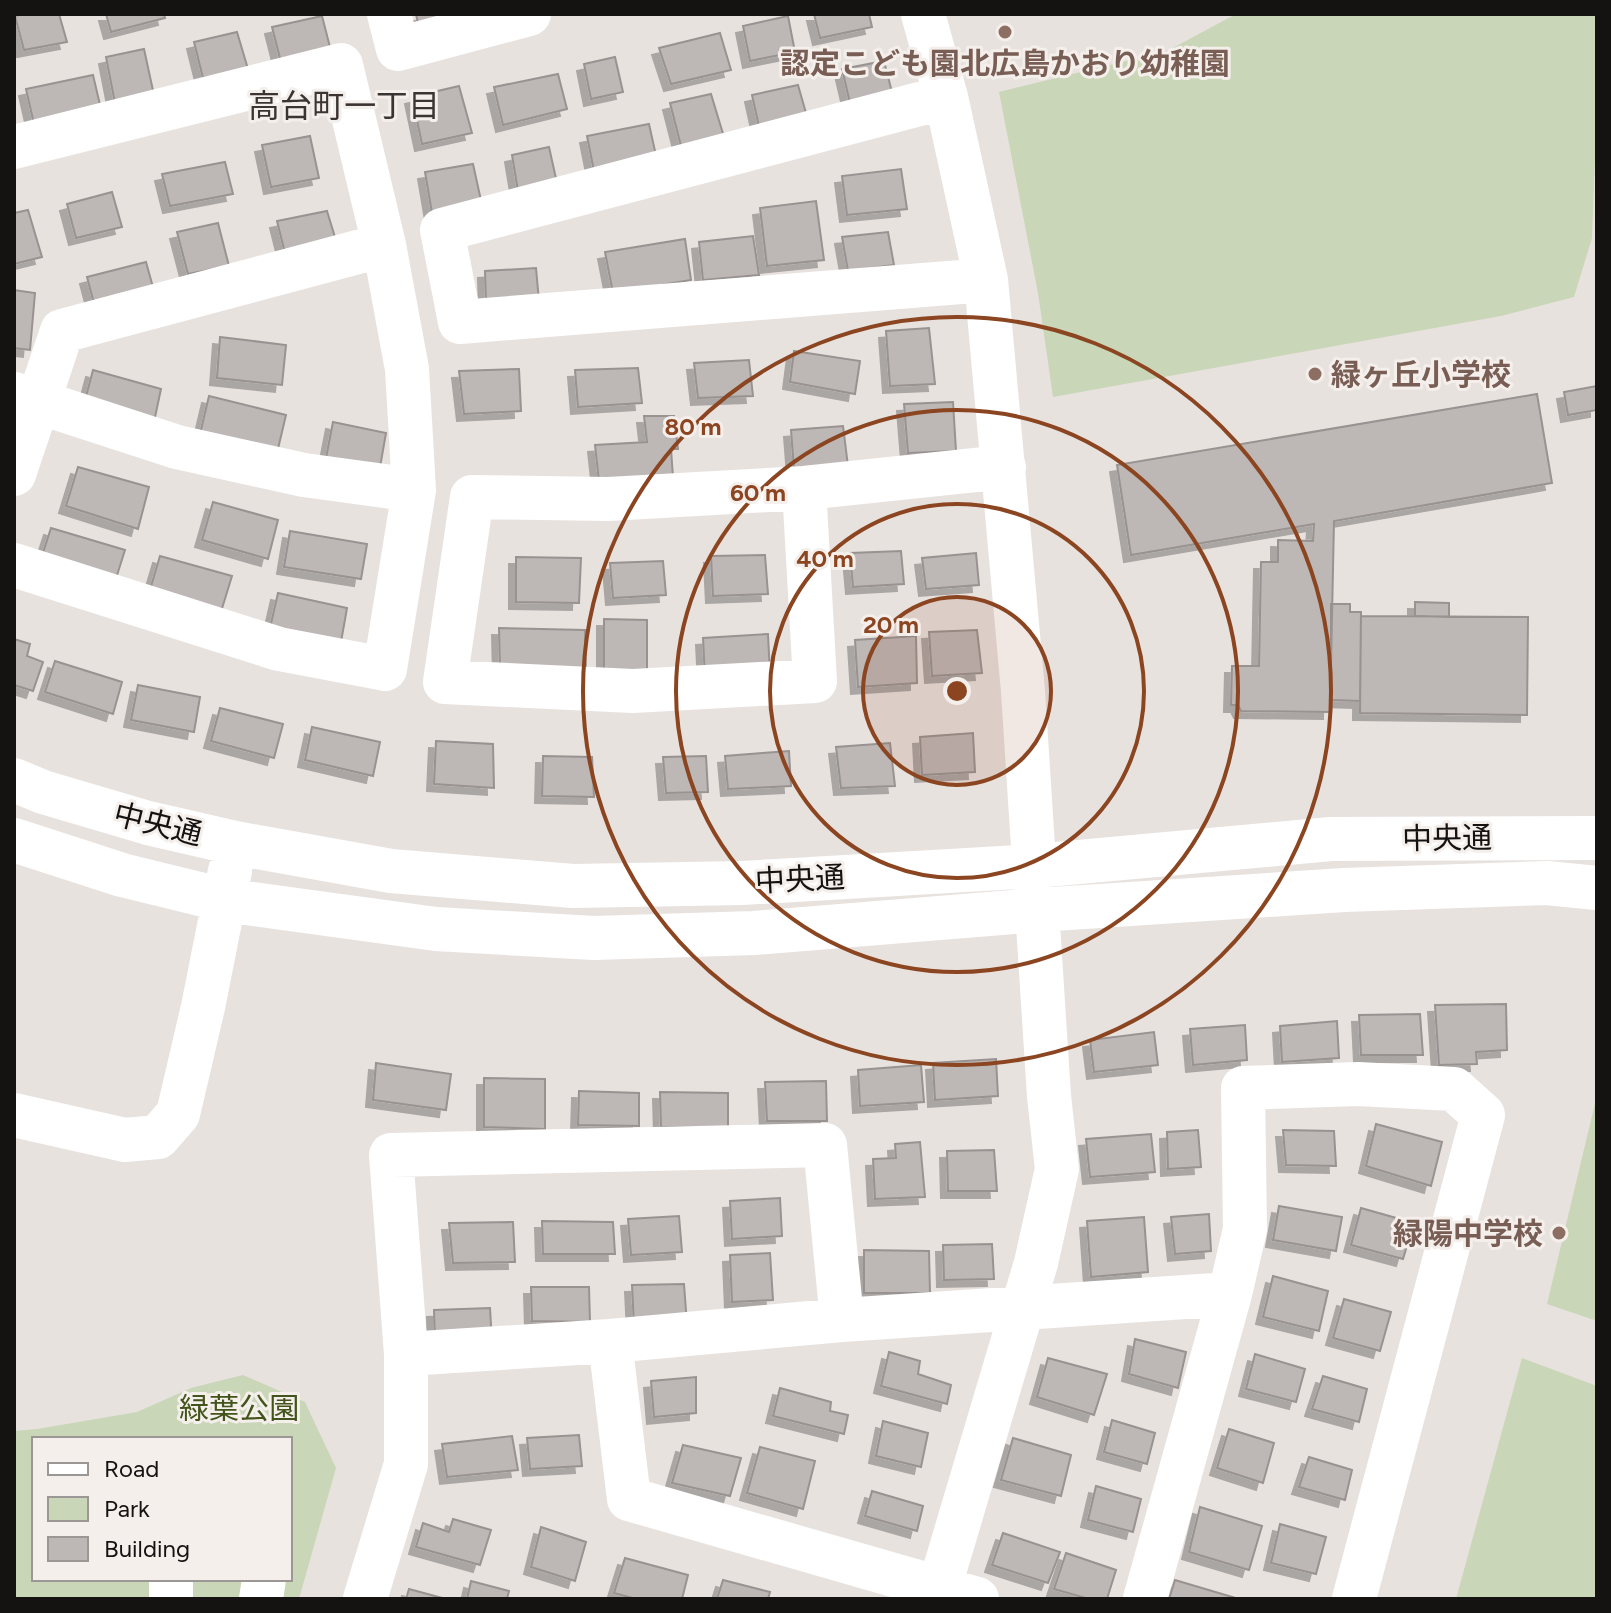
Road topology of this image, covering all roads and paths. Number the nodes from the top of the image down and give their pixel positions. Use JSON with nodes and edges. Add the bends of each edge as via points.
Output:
{"nodes":[{"id":1,"x":389,"y":14,"type":"edge"},
{"id":2,"x":529,"y":14,"type":"edge"},
{"id":3,"x":923,"y":14,"type":"edge"},
{"id":4,"x":946,"y":97,"type":"junction"},
{"id":5,"x":14,"y":147,"type":"edge"},
{"id":6,"x":384,"y":245,"type":"junction"},
{"id":7,"x":986,"y":280,"type":"junction"},
{"id":8,"x":25,"y":398,"type":"edge"},
{"id":9,"x":1004,"y":467,"type":"junction"},
{"id":10,"x":14,"y":474,"type":"edge"},
{"id":11,"x":804,"y":488,"type":"junction"},
{"id":12,"x":414,"y":490,"type":"junction"},
{"id":13,"x":14,"y":565,"type":"edge"},
{"id":14,"x":14,"y":780,"type":"edge"},
{"id":15,"x":1597,"y":838,"type":"edge"},
{"id":16,"x":14,"y":840,"type":"edge"},
{"id":17,"x":235,"y":843,"type":"junction"},
{"id":18,"x":1035,"y":866,"type":"junction"},
{"id":19,"x":1597,"y":888,"type":"edge"},
{"id":20,"x":224,"y":900,"type":"junction"},
{"id":21,"x":1038,"y":910,"type":"junction"},
{"id":22,"x":14,"y":1115,"type":"edge"},
{"id":23,"x":1230,"y":1294,"type":"junction"},
{"id":24,"x":1022,"y":1308,"type":"junction"},
{"id":25,"x":842,"y":1320,"type":"junction"},
{"id":26,"x":610,"y":1341,"type":"junction"},
{"id":27,"x":406,"y":1354,"type":"junction"},
{"id":28,"x":951,"y":1595,"type":"edge"},
{"id":29,"x":365,"y":1599,"type":"edge"},
{"id":30,"x":1145,"y":1599,"type":"edge"},
{"id":31,"x":1354,"y":1599,"type":"edge"}],
"edges":[{"from":1,"to":2,"type":"street","via":[[398,49]]},
{"from":3,"to":4,"type":"street"},
{"from":4,"to":7,"type":"street"},
{"from":4,"to":7,"type":"street","via":[[442,230],[460,322]]},
{"from":5,"to":6,"type":"street","via":[[341,65]]},
{"from":6,"to":8,"type":"street","via":[[62,331]]},
{"from":6,"to":12,"type":"street","via":[[407,369]]},
{"from":7,"to":9,"type":"street"},
{"from":8,"to":10,"type":"street"},
{"from":8,"to":12,"type":"street","via":[[177,447],[304,475]]},
{"from":9,"to":11,"type":"street"},
{"from":9,"to":18,"type":"street"},
{"from":11,"to":11,"type":"street","via":[[608,499],[472,497],[445,682],[633,691],[815,681]]},
{"from":12,"to":13,"type":"street","via":[[385,669],[279,649]]},
{"from":14,"to":17,"type":"street","name":"中央通","via":[[148,823]]},
{"from":15,"to":18,"type":"street","name":"中央通","via":[[1331,839]]},
{"from":16,"to":20,"type":"street","name":"中央通"},
{"from":17,"to":18,"type":"street","name":"中央通","via":[[391,871],[573,886],[742,883]]},
{"from":17,"to":20,"type":"street"},
{"from":18,"to":21,"type":"street"},
{"from":19,"to":21,"type":"street","name":"中央通","via":[[1547,883],[1344,890]]},
{"from":20,"to":21,"type":"street","name":"中央通","via":[[436,929],[594,938],[754,933]]},
{"from":20,"to":22,"type":"street","via":[[178,1114],[158,1137],[125,1140]]},
{"from":21,"to":24,"type":"street","via":[[1057,1169]]},
{"from":23,"to":24,"type":"street"},
{"from":23,"to":30,"type":"street"},
{"from":23,"to":31,"type":"street","via":[[1245,1229],[1243,1088],[1358,1084],[1454,1089],[1483,1115]]},
{"from":24,"to":25,"type":"street"},
{"from":24,"to":28,"type":"street"},
{"from":25,"to":26,"type":"street"},
{"from":25,"to":27,"type":"street","via":[[825,1145],[391,1155]]},
{"from":26,"to":27,"type":"street"},
{"from":26,"to":28,"type":"street","via":[[629,1499]]},
{"from":27,"to":29,"type":"street","via":[[406,1464]]}]}
